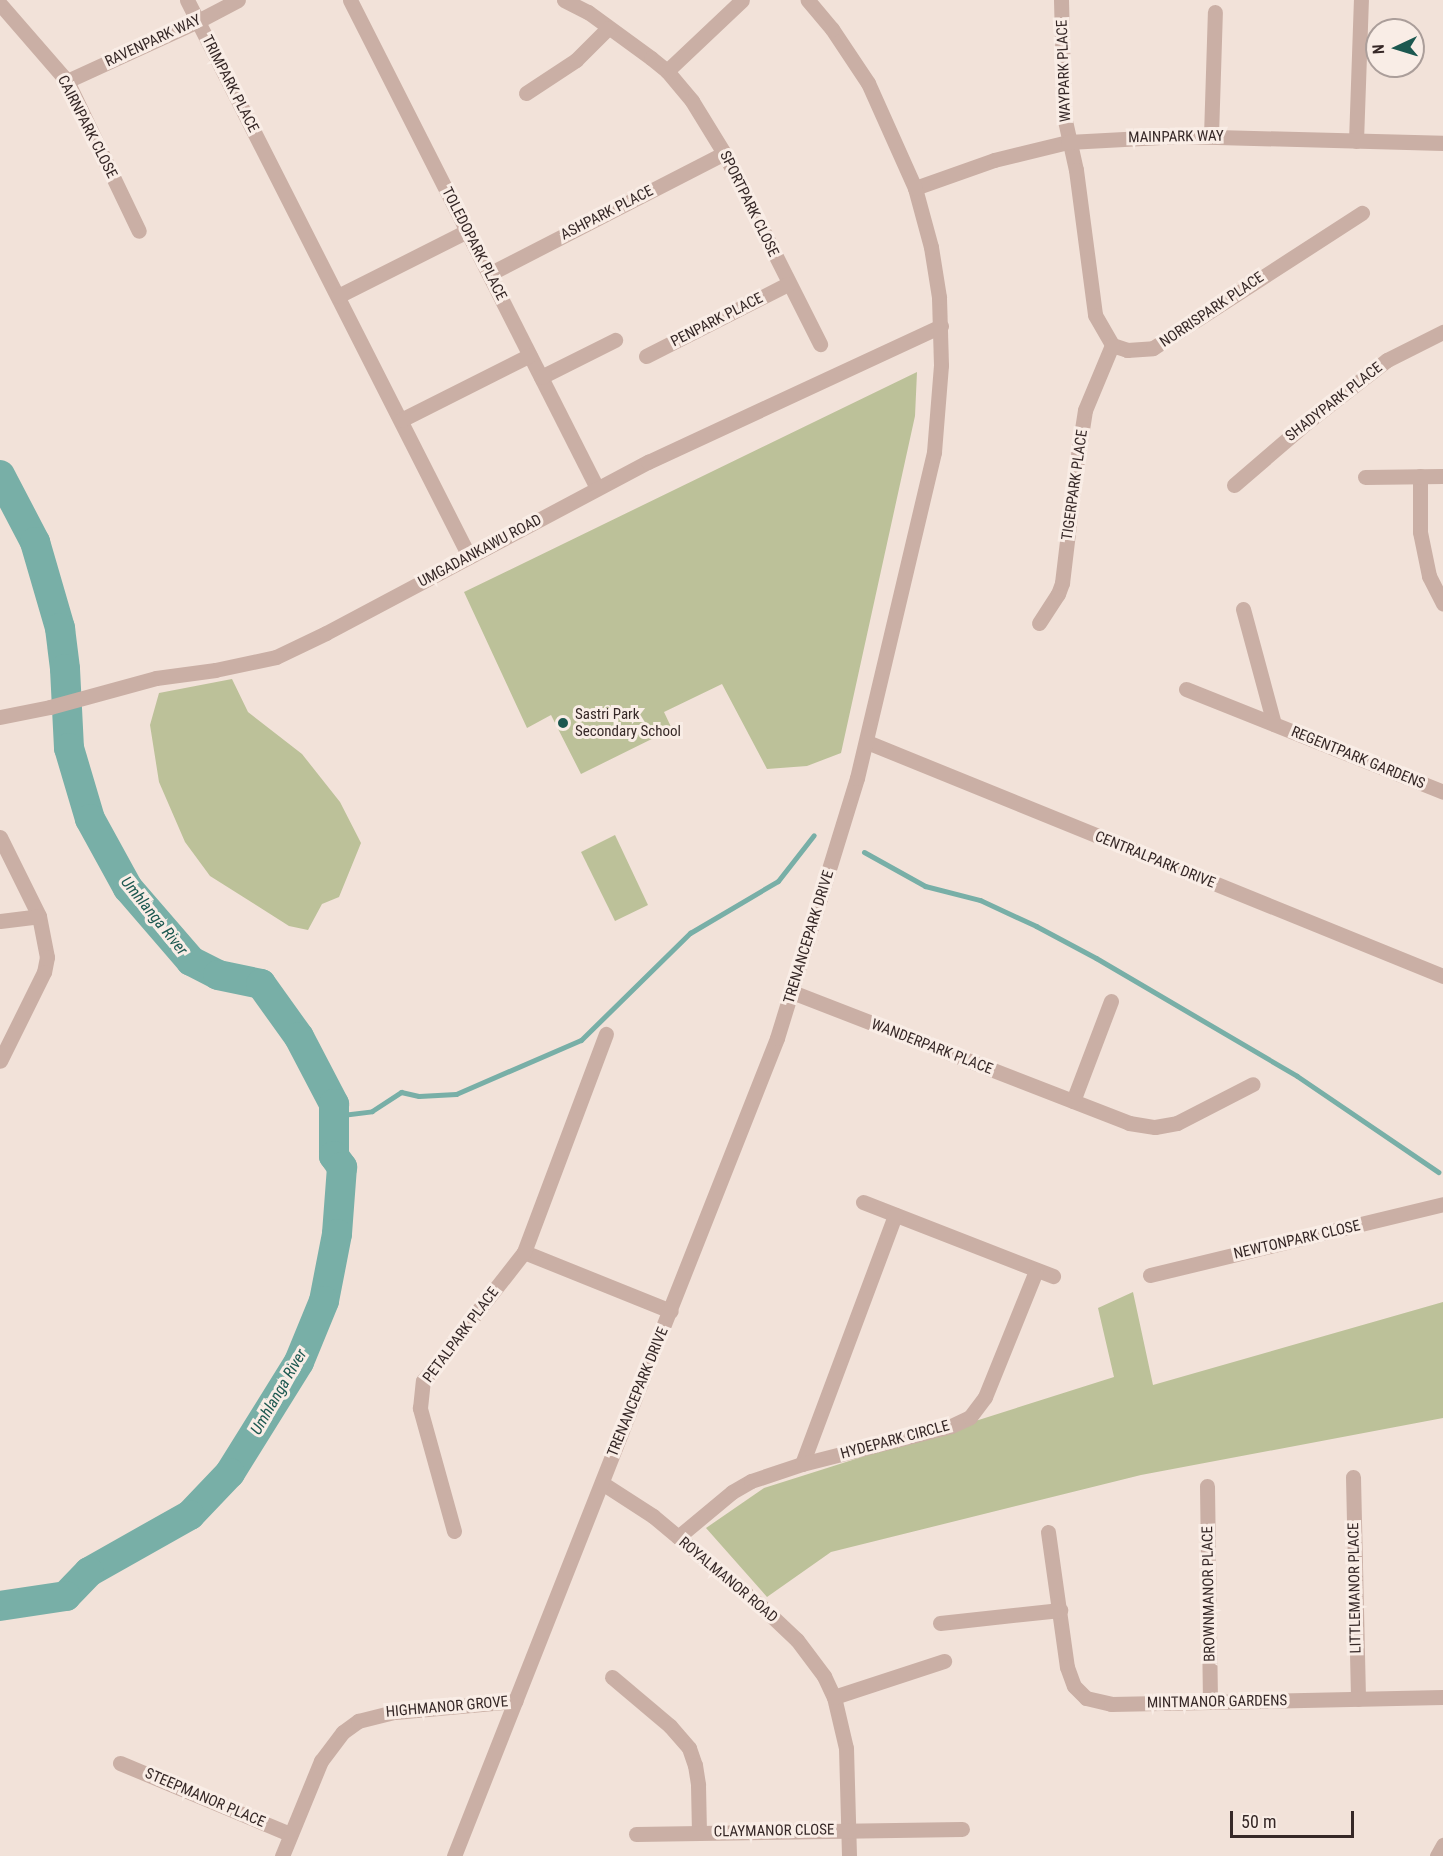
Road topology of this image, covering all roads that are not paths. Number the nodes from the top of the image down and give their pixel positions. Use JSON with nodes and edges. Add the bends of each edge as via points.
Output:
{"nodes":[{"id":1,"x":187,"y":0,"type":"edge"},
{"id":2,"x":238,"y":0,"type":"edge"},
{"id":3,"x":350,"y":0,"type":"edge"},
{"id":4,"x":564,"y":0,"type":"edge"},
{"id":5,"x":742,"y":0,"type":"edge"},
{"id":6,"x":808,"y":0,"type":"edge"},
{"id":7,"x":1061,"y":0,"type":"edge"},
{"id":8,"x":1361,"y":0,"type":"edge"},
{"id":9,"x":0,"y":4,"type":"edge"},
{"id":10,"x":1215,"y":12,"type":"dead end"},
{"id":11,"x":198,"y":21,"type":"junction"},
{"id":12,"x":608,"y":28,"type":"junction"},
{"id":13,"x":667,"y":71,"type":"junction"},
{"id":14,"x":67,"y":81,"type":"junction"},
{"id":15,"x":526,"y":93,"type":"dead end"},
{"id":16,"x":1211,"y":136,"type":"junction"},
{"id":17,"x":1356,"y":141,"type":"junction"},
{"id":18,"x":1068,"y":142,"type":"junction"},
{"id":19,"x":1443,"y":143,"type":"edge"},
{"id":20,"x":724,"y":153,"type":"junction"},
{"id":21,"x":915,"y":188,"type":"junction"},
{"id":22,"x":1362,"y":213,"type":"dead end"},
{"id":23,"x":139,"y":231,"type":"dead end"},
{"id":24,"x":467,"y":231,"type":"junction"},
{"id":25,"x":489,"y":274,"type":"junction"},
{"id":26,"x":788,"y":284,"type":"junction"},
{"id":27,"x":338,"y":296,"type":"junction"},
{"id":28,"x":941,"y":326,"type":"junction"},
{"id":29,"x":1443,"y":332,"type":"edge"},
{"id":30,"x":615,"y":340,"type":"dead end"},
{"id":31,"x":820,"y":344,"type":"dead end"},
{"id":32,"x":1112,"y":345,"type":"junction"},
{"id":33,"x":530,"y":355,"type":"junction"},
{"id":34,"x":646,"y":356,"type":"dead end"},
{"id":35,"x":541,"y":377,"type":"junction"},
{"id":36,"x":401,"y":420,"type":"junction"},
{"id":37,"x":1420,"y":476,"type":"junction"},
{"id":38,"x":1443,"y":476,"type":"edge"},
{"id":39,"x":1365,"y":477,"type":"dead end"},
{"id":40,"x":1234,"y":485,"type":"dead end"},
{"id":41,"x":597,"y":489,"type":"junction"},
{"id":42,"x":470,"y":556,"type":"junction"},
{"id":43,"x":1443,"y":604,"type":"edge"},
{"id":44,"x":1243,"y":609,"type":"dead end"},
{"id":45,"x":1039,"y":623,"type":"dead end"},
{"id":46,"x":1186,"y":689,"type":"dead end"},
{"id":47,"x":0,"y":717,"type":"edge"},
{"id":48,"x":1274,"y":724,"type":"junction"},
{"id":49,"x":867,"y":742,"type":"junction"},
{"id":50,"x":1443,"y":792,"type":"edge"},
{"id":51,"x":0,"y":837,"type":"edge"},
{"id":52,"x":39,"y":916,"type":"junction"},
{"id":53,"x":0,"y":921,"type":"edge"},
{"id":54,"x":1443,"y":976,"type":"edge"},
{"id":55,"x":792,"y":992,"type":"junction"},
{"id":56,"x":1111,"y":1001,"type":"dead end"},
{"id":57,"x":606,"y":1034,"type":"dead end"},
{"id":58,"x":4,"y":1045,"type":"edge"},
{"id":59,"x":0,"y":1061,"type":"edge"},
{"id":60,"x":1253,"y":1084,"type":"dead end"},
{"id":61,"x":1073,"y":1101,"type":"junction"},
{"id":62,"x":863,"y":1203,"type":"dead end"},
{"id":63,"x":1443,"y":1204,"type":"edge"},
{"id":64,"x":895,"y":1215,"type":"junction"},
{"id":65,"x":524,"y":1252,"type":"junction"},
{"id":66,"x":1036,"y":1271,"type":"junction"},
{"id":67,"x":1150,"y":1275,"type":"dead end"},
{"id":68,"x":1053,"y":1276,"type":"dead end"},
{"id":69,"x":671,"y":1311,"type":"junction"},
{"id":70,"x":802,"y":1464,"type":"junction"},
{"id":71,"x":1353,"y":1477,"type":"dead end"},
{"id":72,"x":602,"y":1483,"type":"junction"},
{"id":73,"x":1207,"y":1486,"type":"dead end"},
{"id":74,"x":454,"y":1531,"type":"dead end"},
{"id":75,"x":1048,"y":1532,"type":"dead end"},
{"id":76,"x":678,"y":1537,"type":"junction"},
{"id":77,"x":1060,"y":1610,"type":"junction"},
{"id":78,"x":940,"y":1623,"type":"dead end"},
{"id":79,"x":944,"y":1661,"type":"dead end"},
{"id":80,"x":612,"y":1677,"type":"dead end"},
{"id":81,"x":834,"y":1697,"type":"junction"},
{"id":82,"x":1443,"y":1697,"type":"edge"},
{"id":83,"x":1358,"y":1699,"type":"junction"},
{"id":84,"x":516,"y":1701,"type":"junction"},
{"id":85,"x":1210,"y":1702,"type":"junction"},
{"id":86,"x":120,"y":1763,"type":"dead end"},
{"id":87,"x":962,"y":1829,"type":"dead end"},
{"id":88,"x":849,"y":1830,"type":"junction"},
{"id":89,"x":699,"y":1832,"type":"junction"},
{"id":90,"x":290,"y":1834,"type":"junction"},
{"id":91,"x":636,"y":1834,"type":"dead end"},
{"id":92,"x":1443,"y":1845,"type":"edge"},
{"id":93,"x":282,"y":1856,"type":"edge"},
{"id":94,"x":454,"y":1856,"type":"edge"},
{"id":95,"x":849,"y":1856,"type":"edge"},
{"id":96,"x":1437,"y":1856,"type":"edge"}],
"edges":[{"from":1,"to":11,"type":"street","name":"TRIMPARK PLACE"},
{"from":2,"to":11,"type":"street","name":"RAVENPARK WAY"},
{"from":3,"to":24,"type":"street","name":"TOLEDOPARK PLACE"},
{"from":4,"to":12,"type":"street","name":"SPORTPARK CLOSE"},
{"from":5,"to":13,"type":"street"},
{"from":6,"to":21,"type":"street","name":"TRENANCEPARK DRIVE","via":[[868,83]]},
{"from":7,"to":18,"type":"street","name":"WAYPARK PLACE"},
{"from":8,"to":17,"type":"street"},
{"from":9,"to":14,"type":"street","name":"CAIRNPARK CLOSE"},
{"from":10,"to":16,"type":"street"},
{"from":11,"to":14,"type":"street","name":"RAVENPARK WAY"},
{"from":11,"to":27,"type":"street","name":"TRIMPARK PLACE"},
{"from":12,"to":13,"type":"street","name":"SPORTPARK CLOSE"},
{"from":12,"to":15,"type":"street","via":[[576,60]]},
{"from":13,"to":20,"type":"street","name":"SPORTPARK CLOSE","via":[[707,123]]},
{"from":14,"to":23,"type":"street","name":"CAIRNPARK CLOSE"},
{"from":16,"to":17,"type":"street","name":"MAINPARK WAY"},
{"from":16,"to":18,"type":"street","name":"MAINPARK WAY"},
{"from":17,"to":19,"type":"street","name":"MAINPARK WAY"},
{"from":18,"to":21,"type":"street","name":"MAINPARK WAY","via":[[994,160]]},
{"from":18,"to":32,"type":"street","via":[[1083,216],[1095,315]]},
{"from":20,"to":25,"type":"street","name":"ASHPARK PLACE"},
{"from":20,"to":26,"type":"street","name":"SPORTPARK CLOSE"},
{"from":21,"to":28,"type":"street","name":"TRENANCEPARK DRIVE","via":[[931,248]]},
{"from":22,"to":32,"type":"street","name":"NORRISPARK PLACE","via":[[1153,348],[1127,350]]},
{"from":24,"to":25,"type":"street","name":"TOLEDOPARK PLACE"},
{"from":24,"to":27,"type":"street"},
{"from":25,"to":33,"type":"street","name":"TOLEDOPARK PLACE"},
{"from":26,"to":31,"type":"street","name":"SPORTPARK CLOSE"},
{"from":26,"to":34,"type":"street","name":"PENPARK PLACE"},
{"from":27,"to":36,"type":"street","name":"TRIMPARK PLACE"},
{"from":28,"to":41,"type":"street","name":"UMGADANKAWU ROAD"},
{"from":28,"to":49,"type":"street","name":"TRENANCEPARK DRIVE","via":[[940,403],[934,452]]},
{"from":29,"to":40,"type":"street","name":"SHADYPARK PLACE","via":[[1387,360]]},
{"from":30,"to":35,"type":"street"},
{"from":32,"to":45,"type":"street","name":"TIGERPARK PLACE","via":[[1085,411],[1062,583]]},
{"from":33,"to":35,"type":"street","name":"TOLEDOPARK PLACE"},
{"from":33,"to":36,"type":"street"},
{"from":35,"to":41,"type":"street","name":"TOLEDOPARK PLACE"},
{"from":36,"to":42,"type":"street","name":"TRIMPARK PLACE"},
{"from":37,"to":38,"type":"street"},
{"from":37,"to":39,"type":"street"},
{"from":37,"to":43,"type":"street","via":[[1420,532],[1429,576]]},
{"from":41,"to":42,"type":"street","name":"UMGADANKAWU ROAD"},
{"from":42,"to":47,"type":"street","name":"UMGADANKAWU ROAD","via":[[276,657],[156,678]]},
{"from":44,"to":48,"type":"street","name":"REGENTPARK GARDENS"},
{"from":46,"to":48,"type":"street","name":"REGENTPARK GARDENS"},
{"from":48,"to":50,"type":"street","name":"REGENTPARK GARDENS"},
{"from":49,"to":54,"type":"street","name":"CENTRALPARK DRIVE"},
{"from":49,"to":55,"type":"street","name":"TRENANCEPARK DRIVE"},
{"from":51,"to":52,"type":"street"},
{"from":52,"to":53,"type":"street"},
{"from":52,"to":58,"type":"street","via":[[47,946],[44,972]]},
{"from":55,"to":61,"type":"street","name":"WANDERPARK PLACE"},
{"from":55,"to":69,"type":"street","name":"TRENANCEPARK DRIVE"},
{"from":56,"to":61,"type":"street"},
{"from":57,"to":65,"type":"street","name":"PETALPARK PLACE"},
{"from":58,"to":59,"type":"street"},
{"from":60,"to":61,"type":"street","name":"WANDERPARK PLACE","via":[[1177,1123],[1155,1127],[1129,1123]]},
{"from":62,"to":64,"type":"street"},
{"from":63,"to":67,"type":"street","name":"NEWTONPARK CLOSE"},
{"from":64,"to":66,"type":"street"},
{"from":64,"to":70,"type":"street"},
{"from":65,"to":69,"type":"street"},
{"from":65,"to":74,"type":"street","name":"PETALPARK PLACE","via":[[423,1382],[420,1408]]},
{"from":66,"to":68,"type":"street"},
{"from":66,"to":70,"type":"street","name":"HYDEPARK CIRCLE","via":[[985,1397],[970,1417],[951,1426]]},
{"from":69,"to":72,"type":"street","name":"TRENANCEPARK DRIVE"},
{"from":70,"to":76,"type":"street","name":"HYDEPARK CIRCLE","via":[[741,1485]]},
{"from":71,"to":83,"type":"street","name":"LITTLEMANOR PLACE"},
{"from":72,"to":76,"type":"street","name":"ROYALMANOR ROAD"},
{"from":72,"to":84,"type":"street","name":"TRENANCEPARK DRIVE"},
{"from":73,"to":85,"type":"street","name":"BROWNMANOR PLACE"},
{"from":75,"to":77,"type":"street","name":"MINTMANOR GARDENS"},
{"from":76,"to":81,"type":"street","name":"ROYALMANOR ROAD","via":[[797,1640],[824,1676]]},
{"from":77,"to":78,"type":"street"},
{"from":77,"to":85,"type":"street","name":"MINTMANOR GARDENS","via":[[1070,1677],[1086,1698],[1111,1704]]},
{"from":79,"to":81,"type":"street"},
{"from":80,"to":89,"type":"street","name":"CLAYMANOR CLOSE","via":[[670,1726],[689,1748],[698,1785]]},
{"from":81,"to":88,"type":"street","name":"ROYALMANOR ROAD","via":[[846,1748]]},
{"from":82,"to":83,"type":"street","name":"MINTMANOR GARDENS"},
{"from":83,"to":85,"type":"street","name":"MINTMANOR GARDENS"},
{"from":84,"to":90,"type":"street","name":"HIGHMANOR GROVE","via":[[395,1712],[358,1721],[343,1732],[321,1761]]},
{"from":84,"to":94,"type":"street","name":"TRENANCEPARK DRIVE"},
{"from":86,"to":90,"type":"street","name":"STEEPMANOR PLACE"},
{"from":87,"to":88,"type":"street"},
{"from":88,"to":89,"type":"street","name":"CLAYMANOR CLOSE"},
{"from":88,"to":95,"type":"street","name":"ROYALMANOR ROAD"},
{"from":89,"to":91,"type":"street","name":"CLAYMANOR CLOSE"},
{"from":90,"to":93,"type":"street","name":"HIGHMANOR GROVE"},
{"from":92,"to":96,"type":"street"}]}
